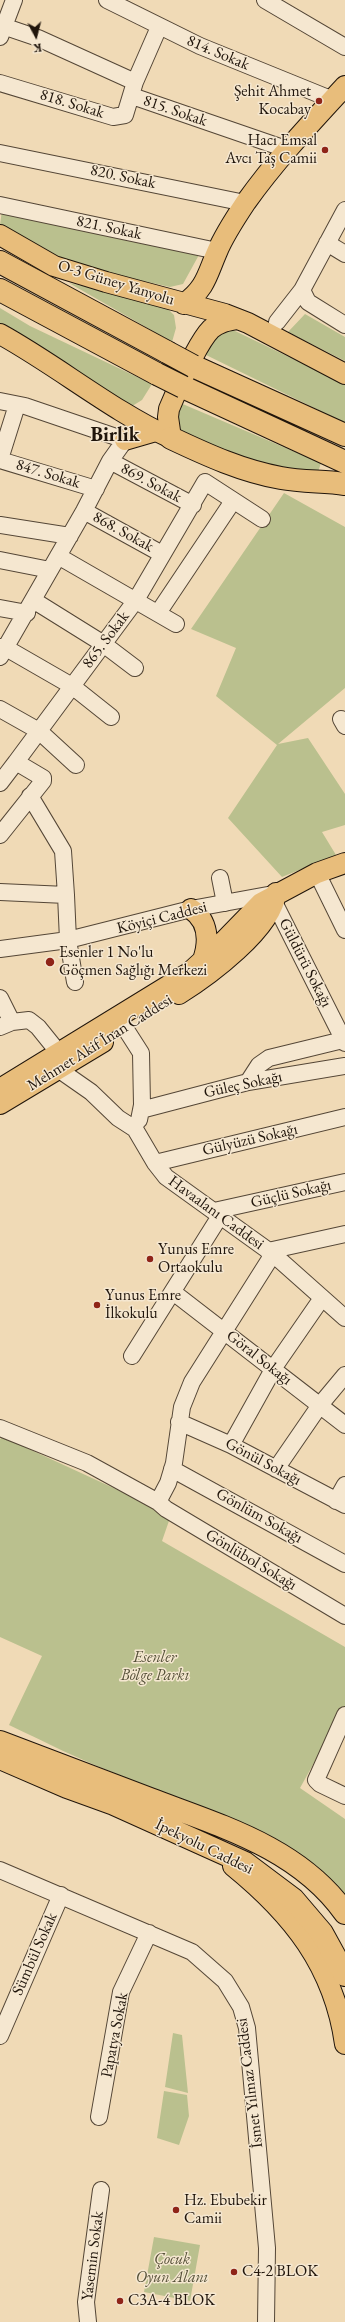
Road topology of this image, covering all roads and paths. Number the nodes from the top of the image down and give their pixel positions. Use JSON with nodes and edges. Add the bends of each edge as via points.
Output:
{"nodes":[{"id":1,"x":14,"y":0,"type":"edge"},
{"id":2,"x":107,"y":0,"type":"edge"},
{"id":3,"x":265,"y":0,"type":"edge"},
{"id":4,"x":159,"y":27,"type":"junction"},
{"id":5,"x":1,"y":29,"type":"edge"},
{"id":6,"x":345,"y":47,"type":"edge"},
{"id":7,"x":0,"y":83,"type":"edge"},
{"id":8,"x":133,"y":89,"type":"junction"},
{"id":9,"x":339,"y":93,"type":"edge"},
{"id":10,"x":286,"y":149,"type":"junction"},
{"id":11,"x":0,"y":153,"type":"edge"},
{"id":12,"x":245,"y":203,"type":"junction"},
{"id":13,"x":0,"y":205,"type":"edge"},
{"id":14,"x":345,"y":210,"type":"edge"},
{"id":15,"x":0,"y":235,"type":"edge"},
{"id":16,"x":327,"y":243,"type":"junction"},
{"id":17,"x":217,"y":251,"type":"junction"},
{"id":18,"x":345,"y":254,"type":"edge"},
{"id":19,"x":0,"y":262,"type":"edge"},
{"id":20,"x":0,"y":290,"type":"edge"},
{"id":21,"x":302,"y":290,"type":"junction"},
{"id":22,"x":184,"y":304,"type":"junction"},
{"id":23,"x":237,"y":319,"type":"junction"},
{"id":24,"x":277,"y":322,"type":"dead end"},
{"id":25,"x":345,"y":325,"type":"edge"},
{"id":26,"x":0,"y":334,"type":"edge"},
{"id":27,"x":345,"y":374,"type":"edge"},
{"id":28,"x":0,"y":401,"type":"edge"},
{"id":29,"x":17,"y":405,"type":"junction"},
{"id":30,"x":131,"y":417,"type":"junction"},
{"id":31,"x":164,"y":434,"type":"junction"},
{"id":32,"x":345,"y":435,"type":"edge"},
{"id":33,"x":125,"y":440,"type":"junction"},
{"id":34,"x":0,"y":459,"type":"edge"},
{"id":35,"x":110,"y":461,"type":"junction"},
{"id":36,"x":345,"y":462,"type":"edge"},
{"id":37,"x":345,"y":484,"type":"edge"},
{"id":38,"x":96,"y":489,"type":"junction"},
{"id":39,"x":233,"y":501,"type":"junction"},
{"id":40,"x":193,"y":505,"type":"junction"},
{"id":41,"x":84,"y":511,"type":"junction"},
{"id":42,"x":262,"y":519,"type":"dead end"},
{"id":43,"x":0,"y":525,"type":"edge"},
{"id":44,"x":70,"y":536,"type":"junction"},
{"id":45,"x":162,"y":554,"type":"junction"},
{"id":46,"x":0,"y":560,"type":"edge"},
{"id":47,"x":54,"y":563,"type":"junction"},
{"id":48,"x":136,"y":600,"type":"junction"},
{"id":49,"x":30,"y":606,"type":"junction"},
{"id":50,"x":0,"y":608,"type":"edge"},
{"id":51,"x":158,"y":613,"type":"junction"},
{"id":52,"x":176,"y":624,"type":"dead end"},
{"id":53,"x":102,"y":643,"type":"junction"},
{"id":54,"x":2,"y":651,"type":"edge"},
{"id":55,"x":135,"y":668,"type":"dead end"},
{"id":56,"x":72,"y":686,"type":"junction"},
{"id":57,"x":0,"y":709,"type":"edge"},
{"id":58,"x":111,"y":718,"type":"dead end"},
{"id":59,"x":39,"y":731,"type":"junction"},
{"id":60,"x":16,"y":762,"type":"junction"},
{"id":61,"x":76,"y":765,"type":"dead end"},
{"id":62,"x":0,"y":783,"type":"edge"},
{"id":63,"x":30,"y":796,"type":"junction"},
{"id":64,"x":0,"y":835,"type":"edge"},
{"id":65,"x":345,"y":863,"type":"edge"},
{"id":66,"x":318,"y":873,"type":"junction"},
{"id":67,"x":220,"y":878,"type":"dead end"},
{"id":68,"x":0,"y":892,"type":"edge"},
{"id":69,"x":66,"y":895,"type":"junction"},
{"id":70,"x":276,"y":899,"type":"junction"},
{"id":71,"x":225,"y":903,"type":"junction"},
{"id":72,"x":191,"y":909,"type":"junction"},
{"id":73,"x":345,"y":930,"type":"edge"},
{"id":74,"x":68,"y":940,"type":"junction"},
{"id":75,"x":0,"y":949,"type":"edge"},
{"id":76,"x":203,"y":960,"type":"junction"},
{"id":77,"x":75,"y":982,"type":"dead end"},
{"id":78,"x":0,"y":998,"type":"edge"},
{"id":79,"x":6,"y":1024,"type":"edge"},
{"id":80,"x":125,"y":1028,"type":"junction"},
{"id":81,"x":344,"y":1042,"type":"edge"},
{"id":82,"x":59,"y":1061,"type":"junction"},
{"id":83,"x":345,"y":1066,"type":"edge"},
{"id":84,"x":248,"y":1082,"type":"junction"},
{"id":85,"x":0,"y":1089,"type":"edge"},
{"id":86,"x":0,"y":1104,"type":"edge"},
{"id":87,"x":141,"y":1110,"type":"junction"},
{"id":88,"x":345,"y":1117,"type":"edge"},
{"id":89,"x":135,"y":1129,"type":"junction"},
{"id":90,"x":155,"y":1163,"type":"junction"},
{"id":91,"x":345,"y":1182,"type":"edge"},
{"id":92,"x":217,"y":1214,"type":"junction"},
{"id":93,"x":345,"y":1234,"type":"edge"},
{"id":94,"x":270,"y":1252,"type":"junction"},
{"id":95,"x":173,"y":1292,"type":"junction"},
{"id":96,"x":322,"y":1298,"type":"junction"},
{"id":97,"x":345,"y":1317,"type":"edge"},
{"id":98,"x":223,"y":1329,"type":"junction"},
{"id":99,"x":132,"y":1356,"type":"dead end"},
{"id":100,"x":274,"y":1369,"type":"junction"},
{"id":101,"x":345,"y":1375,"type":"edge"},
{"id":102,"x":320,"y":1405,"type":"junction"},
{"id":103,"x":179,"y":1422,"type":"junction"},
{"id":104,"x":345,"y":1425,"type":"edge"},
{"id":105,"x":0,"y":1428,"type":"edge"},
{"id":106,"x":231,"y":1445,"type":"junction"},
{"id":107,"x":172,"y":1469,"type":"junction"},
{"id":108,"x":276,"y":1469,"type":"junction"},
{"id":109,"x":345,"y":1485,"type":"edge"},
{"id":110,"x":158,"y":1502,"type":"junction"},
{"id":111,"x":340,"y":1503,"type":"edge"},
{"id":112,"x":345,"y":1564,"type":"edge"},
{"id":113,"x":345,"y":1616,"type":"edge"},
{"id":114,"x":343,"y":1725,"type":"edge"},
{"id":115,"x":0,"y":1733,"type":"edge"},
{"id":116,"x":0,"y":1742,"type":"edge"},
{"id":117,"x":0,"y":1758,"type":"edge"},
{"id":118,"x":0,"y":1768,"type":"edge"},
{"id":119,"x":90,"y":1776,"type":"junction"},
{"id":120,"x":67,"y":1788,"type":"junction"},
{"id":121,"x":345,"y":1796,"type":"edge"},
{"id":122,"x":220,"y":1825,"type":"junction"},
{"id":123,"x":195,"y":1841,"type":"junction"},
{"id":124,"x":0,"y":1870,"type":"edge"},
{"id":125,"x":61,"y":1895,"type":"junction"},
{"id":126,"x":345,"y":1913,"type":"edge"},
{"id":127,"x":149,"y":1932,"type":"junction"},
{"id":128,"x":345,"y":1942,"type":"edge"},
{"id":129,"x":345,"y":1975,"type":"edge"},
{"id":130,"x":0,"y":2036,"type":"edge"},
{"id":131,"x":345,"y":2044,"type":"edge"},
{"id":132,"x":99,"y":2117,"type":"dead end"},
{"id":133,"x":101,"y":2190,"type":"dead end"},
{"id":134,"x":88,"y":2322,"type":"edge"},
{"id":135,"x":266,"y":2322,"type":"edge"}],
"edges":[{"from":1,"to":5,"type":"street"},
{"from":2,"to":4,"type":"street","name":"814. Sokak"},
{"from":3,"to":6,"type":"street"},
{"from":4,"to":8,"type":"street"},
{"from":4,"to":9,"type":"street","name":"814. Sokak","via":[[200,46]]},
{"from":5,"to":8,"type":"street","name":"815. Sokak","via":[[38,38]]},
{"from":7,"to":8,"type":"street","name":"818. Sokak","via":[[113,117],[125,115]]},
{"from":8,"to":10,"type":"street","name":"815. Sokak"},
{"from":9,"to":10,"type":"main road"},
{"from":10,"to":12,"type":"main road"},
{"from":11,"to":12,"type":"street","name":"820. Sokak"},
{"from":12,"to":17,"type":"main road"},
{"from":13,"to":17,"type":"street","name":"821. Sokak"},
{"from":14,"to":16,"type":"street"},
{"from":15,"to":22,"type":"main road","name":"O-3 Güney Yanyolu","via":[[54,266]]},
{"from":16,"to":18,"type":"street"},
{"from":16,"to":21,"type":"street"},
{"from":17,"to":22,"type":"main road","via":[[200,290]]},
{"from":17,"to":23,"type":"main road","via":[[215,297],[220,307]]},
{"from":19,"to":32,"type":"highway","bridge":true,"via":[[194,366]]},
{"from":20,"to":36,"type":"highway","bridge":true,"via":[[182,387]]},
{"from":21,"to":24,"type":"street"},
{"from":21,"to":25,"type":"street","via":[[308,302]]},
{"from":22,"to":23,"type":"main road","name":"O-3 Güney Yanyolu"},
{"from":22,"to":30,"type":"main road","via":[[196,323],[195,338],[190,350],[158,408],[154,412]]},
{"from":23,"to":27,"type":"main road"},
{"from":23,"to":31,"type":"main road","via":[[221,322],[210,330],[170,409]]},
{"from":26,"to":30,"type":"main road","via":[[80,382]]},
{"from":28,"to":29,"type":"street"},
{"from":29,"to":33,"type":"street"},
{"from":29,"to":34,"type":"street"},
{"from":30,"to":31,"type":"main road"},
{"from":30,"to":33,"type":"main road"},
{"from":31,"to":33,"type":"main road"},
{"from":31,"to":37,"type":"highway","via":[[227,463],[255,472],[283,478]]},
{"from":33,"to":35,"type":"street"},
{"from":34,"to":38,"type":"street","name":"847. Sokak"},
{"from":35,"to":38,"type":"street"},
{"from":35,"to":40,"type":"street","name":"869. Sokak"},
{"from":38,"to":41,"type":"street"},
{"from":39,"to":40,"type":"street","name":"865. Sokak","via":[[205,482]]},
{"from":39,"to":42,"type":"street","name":"865. Sokak"},
{"from":39,"to":51,"type":"street"},
{"from":40,"to":45,"type":"street","name":"865. Sokak"},
{"from":41,"to":44,"type":"street"},
{"from":41,"to":45,"type":"street","name":"868. Sokak"},
{"from":43,"to":44,"type":"street"},
{"from":44,"to":47,"type":"street"},
{"from":45,"to":48,"type":"street","name":"865. Sokak"},
{"from":46,"to":47,"type":"street"},
{"from":47,"to":48,"type":"street"},
{"from":47,"to":49,"type":"street"},
{"from":48,"to":51,"type":"street"},
{"from":48,"to":53,"type":"street","name":"865. Sokak"},
{"from":49,"to":50,"type":"street"},
{"from":49,"to":53,"type":"street"},
{"from":49,"to":54,"type":"street"},
{"from":51,"to":52,"type":"street"},
{"from":53,"to":55,"type":"street"},
{"from":53,"to":56,"type":"street","name":"865. Sokak"},
{"from":54,"to":56,"type":"street"},
{"from":56,"to":58,"type":"street"},
{"from":56,"to":59,"type":"street","name":"865. Sokak"},
{"from":57,"to":59,"type":"street"},
{"from":59,"to":60,"type":"street","name":"865. Sokak"},
{"from":59,"to":61,"type":"street"},
{"from":60,"to":62,"type":"street","name":"865. Sokak"},
{"from":60,"to":63,"type":"street","via":[[43,778],[41,785]]},
{"from":63,"to":64,"type":"street"},
{"from":63,"to":69,"type":"street","via":[[63,851]]},
{"from":65,"to":66,"type":"main road","name":"Mehmet Akif İnan Caddesi"},
{"from":66,"to":70,"type":"main road","name":"Mehmet Akif İnan Caddesi"},
{"from":66,"to":73,"type":"street"},
{"from":67,"to":71,"type":"street"},
{"from":68,"to":69,"type":"street"},
{"from":69,"to":74,"type":"street"},
{"from":70,"to":71,"type":"street","name":"Köyiçi Caddesi"},
{"from":70,"to":76,"type":"main road","name":"Mehmet Akif İnan Caddesi","via":[[261,903]]},
{"from":70,"to":80,"type":"main road","name":"Mehmet Akif İnan Caddesi","via":[[260,925],[203,979]]},
{"from":70,"to":81,"type":"street","name":"Güldürü Sokağı"},
{"from":71,"to":72,"type":"street","name":"Köyiçi Caddesi"},
{"from":72,"to":74,"type":"street","name":"Köyiçi Caddesi"},
{"from":72,"to":76,"type":"main road","via":[[199,914],[204,924],[207,949]]},
{"from":74,"to":75,"type":"street","name":"Köyiçi Caddesi"},
{"from":74,"to":77,"type":"street"},
{"from":76,"to":82,"type":"main road","name":"Mehmet Akif İnan Caddesi","via":[[189,973]]},
{"from":78,"to":79,"type":"street"},
{"from":79,"to":82,"type":"street","via":[[29,1020],[38,1027]]},
{"from":80,"to":82,"type":"main road","name":"Mehmet Akif İnan Caddesi"},
{"from":80,"to":87,"type":"street","via":[[141,1053]]},
{"from":81,"to":84,"type":"street","via":[[269,1058],[259,1065]]},
{"from":82,"to":85,"type":"main road","name":"Mehmet Akif İnan Caddesi"},
{"from":82,"to":86,"type":"main road","name":"Mehmet Akif İnan Caddesi"},
{"from":82,"to":89,"type":"street","via":[[118,1118]]},
{"from":83,"to":84,"type":"street","name":"Güleç Sokağı"},
{"from":84,"to":87,"type":"street","name":"Güleç Sokağı"},
{"from":87,"to":89,"type":"street"},
{"from":88,"to":90,"type":"street","name":"Gülyüzü Sokağı"},
{"from":89,"to":90,"type":"street","name":"Havaalanı Caddesi"},
{"from":90,"to":92,"type":"street","name":"Havaalanı Caddesi","via":[[166,1177]]},
{"from":91,"to":92,"type":"street","name":"Güçlü Sokağı"},
{"from":92,"to":94,"type":"street","name":"Havaalanı Caddesi"},
{"from":92,"to":95,"type":"street"},
{"from":93,"to":94,"type":"street"},
{"from":94,"to":96,"type":"street","name":"Havaalanı Caddesi"},
{"from":94,"to":98,"type":"street"},
{"from":95,"to":98,"type":"street","name":"Göral Sokağı"},
{"from":95,"to":99,"type":"street"},
{"from":96,"to":97,"type":"street","name":"Havaalanı Caddesi"},
{"from":96,"to":100,"type":"street"},
{"from":98,"to":100,"type":"street","name":"Göral Sokağı"},
{"from":98,"to":103,"type":"street","via":[[185,1396]]},
{"from":100,"to":102,"type":"street","name":"Göral Sokağı"},
{"from":100,"to":106,"type":"street"},
{"from":101,"to":102,"type":"street"},
{"from":102,"to":104,"type":"street","name":"Göral Sokağı"},
{"from":102,"to":108,"type":"street"},
{"from":103,"to":106,"type":"street","name":"Gönül Sokağı"},
{"from":103,"to":107,"type":"street"},
{"from":105,"to":110,"type":"street","name":"Gönlübol Sokağı","via":[[87,1463]]},
{"from":106,"to":108,"type":"street","name":"Gönül Sokağı"},
{"from":107,"to":110,"type":"street"},
{"from":107,"to":112,"type":"street","name":"Gönlüm Sokağı"},
{"from":108,"to":111,"type":"street","name":"Gönül Sokağı"},
{"from":109,"to":111,"type":"street"},
{"from":110,"to":113,"type":"street","name":"Gönlübol Sokağı"},
{"from":114,"to":121,"type":"street","via":[[316,1780]]},
{"from":115,"to":119,"type":"highway"},
{"from":116,"to":119,"type":"highway"},
{"from":117,"to":120,"type":"highway"},
{"from":118,"to":120,"type":"highway"},
{"from":119,"to":122,"type":"highway","name":"İpekyolu Caddesi"},
{"from":120,"to":123,"type":"highway","name":"İpekyolu Caddesi","via":[[114,1804]]},
{"from":122,"to":126,"type":"highway","name":"İpekyolu Caddesi","via":[[281,1854],[320,1884]]},
{"from":122,"to":128,"type":"highway","via":[[293,1878],[328,1917]]},
{"from":123,"to":129,"type":"highway","name":"İpekyolu Caddesi","via":[[245,1864],[293,1899],[322,1933]]},
{"from":123,"to":131,"type":"main road","via":[[221,1856],[260,1888],[299,1931],[316,1958],[330,1988],[342,2024]]},
{"from":124,"to":125,"type":"street","name":"İsmet Yılmaz Caddesi"},
{"from":125,"to":127,"type":"street","name":"İsmet Yılmaz Caddesi"},
{"from":125,"to":130,"type":"street","name":"Sümbül Sokak"},
{"from":127,"to":132,"type":"street","name":"Papatya Sokak","via":[[121,1992]]},
{"from":127,"to":135,"type":"street","name":"İsmet Yılmaz Caddesi","via":[[192,1952],[225,1981],[241,2006],[247,2028],[267,2248]]},
{"from":133,"to":134,"type":"street","name":"Yasemin Sokak","via":[[86,2302]]}]}
